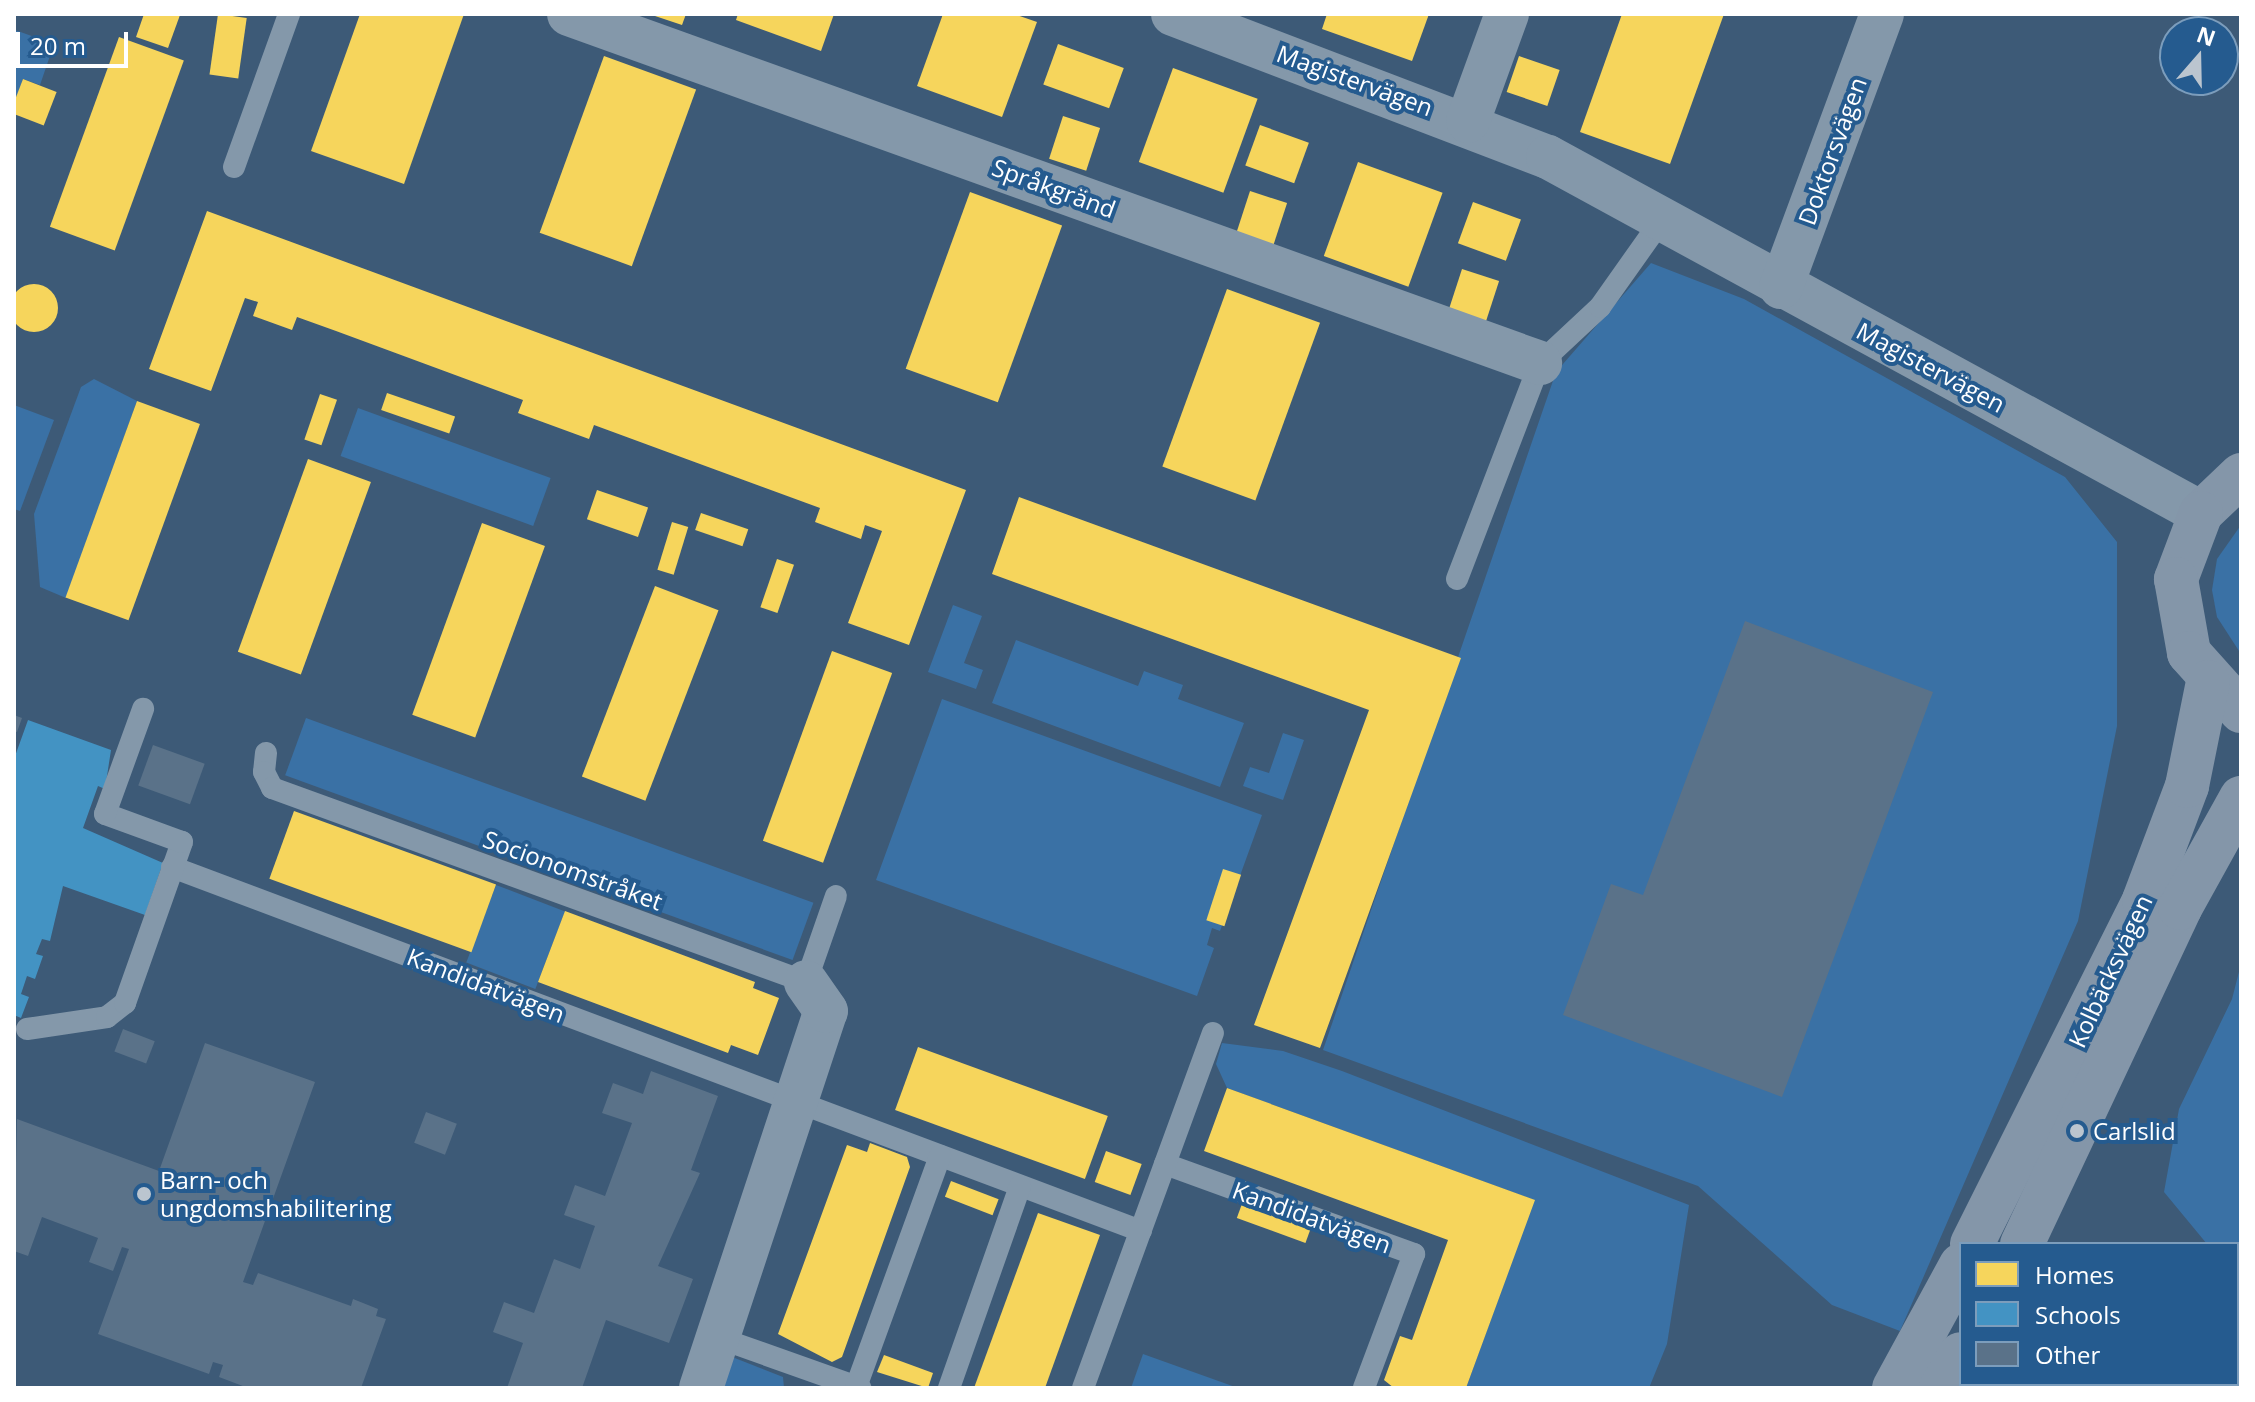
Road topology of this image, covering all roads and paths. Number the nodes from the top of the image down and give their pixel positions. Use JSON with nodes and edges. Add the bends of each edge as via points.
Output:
{"nodes":[{"id":1,"x":289,"y":14,"type":"edge"},
{"id":2,"x":569,"y":14,"type":"edge"},
{"id":3,"x":1173,"y":14,"type":"edge"},
{"id":4,"x":1507,"y":14,"type":"edge"},
{"id":5,"x":1882,"y":14,"type":"edge"},
{"id":6,"x":1468,"y":121,"type":"junction"},
{"id":7,"x":234,"y":167,"type":"dead end"},
{"id":8,"x":1661,"y":221,"type":"junction"},
{"id":9,"x":1781,"y":287,"type":"junction"},
{"id":10,"x":1540,"y":363,"type":"junction"},
{"id":11,"x":2241,"y":475,"type":"edge"},
{"id":12,"x":2201,"y":513,"type":"junction"},
{"id":13,"x":1457,"y":579,"type":"dead end"},
{"id":14,"x":2208,"y":682,"type":"junction"},
{"id":15,"x":143,"y":709,"type":"dead end"},
{"id":16,"x":2241,"y":711,"type":"edge"},
{"id":17,"x":266,"y":753,"type":"dead end"},
{"id":18,"x":2241,"y":798,"type":"edge"},
{"id":19,"x":172,"y":867,"type":"junction"},
{"id":20,"x":836,"y":896,"type":"dead end"},
{"id":21,"x":806,"y":982,"type":"junction"},
{"id":22,"x":27,"y":1029,"type":"dead end"},
{"id":23,"x":1213,"y":1033,"type":"dead end"},
{"id":24,"x":801,"y":1103,"type":"junction"},
{"id":25,"x":940,"y":1156,"type":"junction"},
{"id":26,"x":1165,"y":1164,"type":"junction"},
{"id":27,"x":1020,"y":1186,"type":"junction"},
{"id":28,"x":1141,"y":1231,"type":"junction"},
{"id":29,"x":1973,"y":1242,"type":"edge"},
{"id":30,"x":2023,"y":1242,"type":"edge"},
{"id":31,"x":1959,"y":1269,"type":"edge"},
{"id":32,"x":719,"y":1338,"type":"junction"},
{"id":33,"x":1959,"y":1357,"type":"edge"},
{"id":34,"x":858,"y":1387,"type":"edge"},
{"id":35,"x":701,"y":1388,"type":"edge"},
{"id":36,"x":949,"y":1388,"type":"edge"},
{"id":37,"x":1083,"y":1388,"type":"edge"},
{"id":38,"x":1364,"y":1388,"type":"edge"},
{"id":39,"x":1894,"y":1388,"type":"edge"},
{"id":40,"x":1941,"y":1388,"type":"edge"}],
"edges":[{"from":1,"to":7,"type":"lane"},
{"from":2,"to":10,"type":"street","name":"Språkgränd"},
{"from":3,"to":6,"type":"street","name":"Magistervägen"},
{"from":4,"to":6,"type":"street"},
{"from":5,"to":9,"type":"street","name":"Doktorsvägen"},
{"from":6,"to":8,"type":"street","name":"Magistervägen"},
{"from":8,"to":9,"type":"street","name":"Magistervägen"},
{"from":8,"to":10,"type":"lane","via":[[1600,307]]},
{"from":9,"to":12,"type":"street","name":"Magistervägen"},
{"from":10,"to":13,"type":"lane"},
{"from":11,"to":12,"type":"highway"},
{"from":12,"to":14,"type":"highway","via":[[2182,554],[2177,605],[2189,653]]},
{"from":14,"to":16,"type":"highway"},
{"from":14,"to":29,"type":"highway","name":"Kolbäcksvägen","via":[[2187,786],[2144,900]]},
{"from":15,"to":19,"type":"lane","via":[[105,814],[182,842]]},
{"from":17,"to":21,"type":"lane","name":"Socionomstråket","via":[[272,788]]},
{"from":18,"to":30,"type":"highway","name":"Kolbäcksvägen","via":[[2180,908]]},
{"from":19,"to":22,"type":"lane","via":[[125,1003],[107,1017]]},
{"from":19,"to":24,"type":"lane","name":"Kandidatvägen"},
{"from":20,"to":21,"type":"lane"},
{"from":21,"to":24,"type":"street","via":[[826,1011]]},
{"from":23,"to":26,"type":"lane"},
{"from":24,"to":25,"type":"lane","name":"Kandidatvägen"},
{"from":24,"to":32,"type":"street"},
{"from":25,"to":27,"type":"lane","name":"Kandidatvägen"},
{"from":25,"to":34,"type":"lane"},
{"from":26,"to":28,"type":"lane"},
{"from":26,"to":38,"type":"lane","name":"Kandidatvägen","via":[[1414,1254]]},
{"from":27,"to":28,"type":"lane","name":"Kandidatvägen"},
{"from":27,"to":36,"type":"lane"},
{"from":28,"to":37,"type":"lane"},
{"from":31,"to":39,"type":"highway"},
{"from":32,"to":34,"type":"lane"},
{"from":32,"to":35,"type":"street"},
{"from":33,"to":40,"type":"highway"}]}
